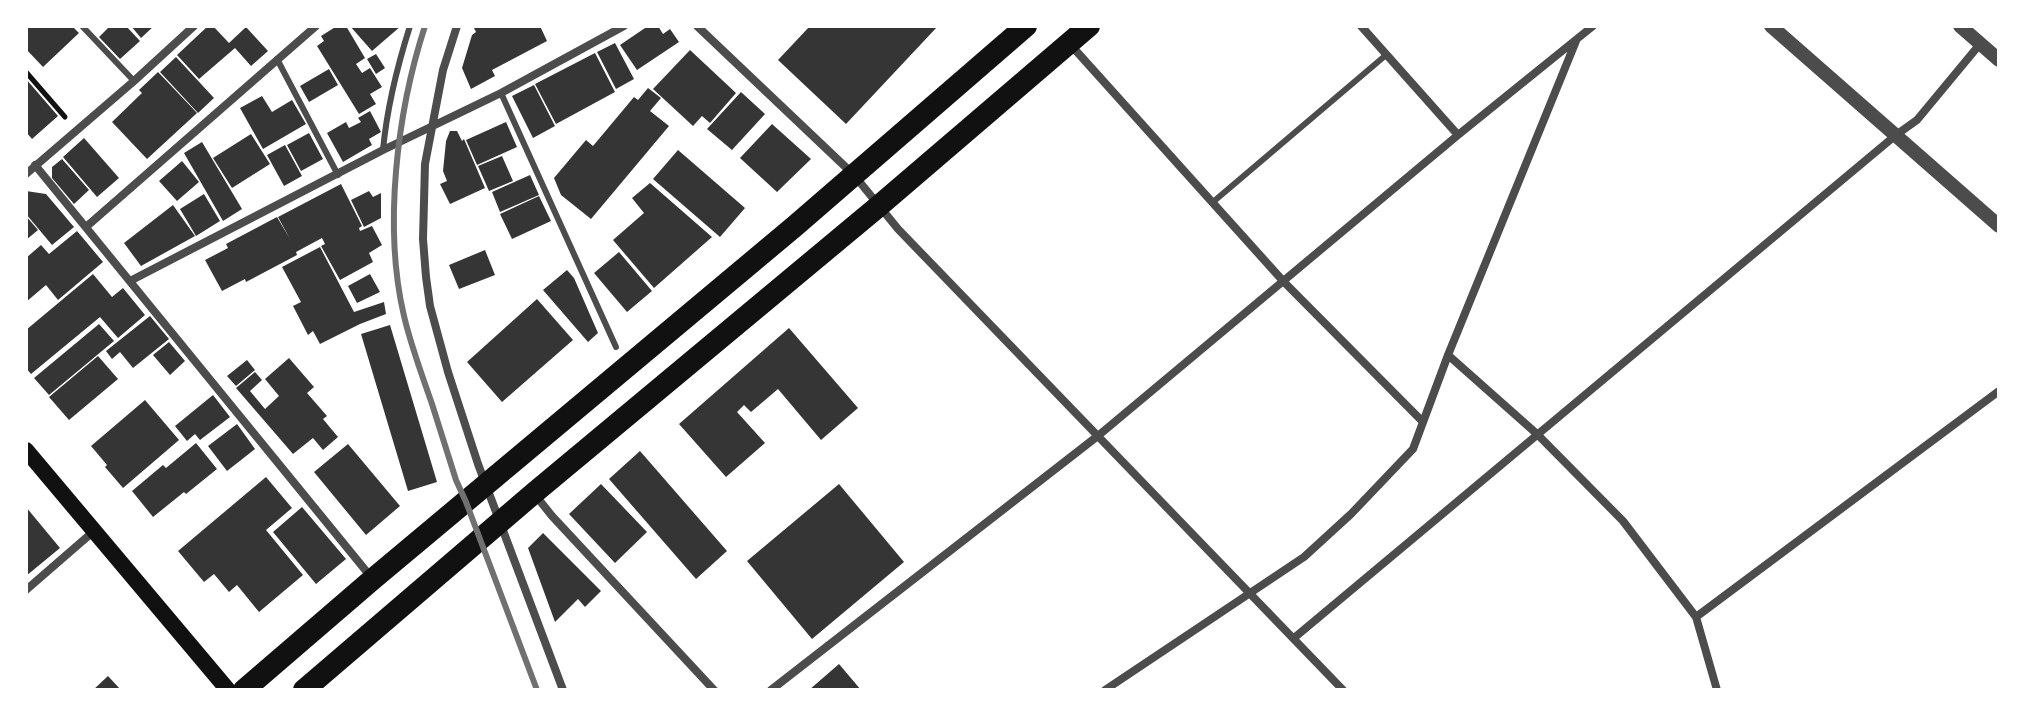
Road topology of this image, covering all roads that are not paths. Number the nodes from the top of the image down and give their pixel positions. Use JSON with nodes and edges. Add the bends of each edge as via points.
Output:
{"nodes":[{"id":1,"x":82,"y":26,"type":"edge"},
{"id":2,"x":194,"y":26,"type":"edge"},
{"id":3,"x":316,"y":26,"type":"edge"},
{"id":4,"x":410,"y":26,"type":"edge"},
{"id":5,"x":457,"y":26,"type":"edge"},
{"id":6,"x":624,"y":26,"type":"edge"},
{"id":7,"x":697,"y":26,"type":"edge"},
{"id":8,"x":1026,"y":26,"type":"edge"},
{"id":9,"x":1089,"y":26,"type":"edge"},
{"id":10,"x":1361,"y":26,"type":"edge"},
{"id":11,"x":1593,"y":26,"type":"edge"},
{"id":12,"x":1771,"y":26,"type":"edge"},
{"id":13,"x":1960,"y":26,"type":"edge"},
{"id":14,"x":1576,"y":40,"type":"junction"},
{"id":15,"x":1069,"y":43,"type":"junction"},
{"id":16,"x":1980,"y":44,"type":"junction"},
{"id":17,"x":1386,"y":55,"type":"junction"},
{"id":18,"x":277,"y":59,"type":"junction"},
{"id":19,"x":1999,"y":60,"type":"edge"},
{"id":20,"x":134,"y":81,"type":"junction"},
{"id":21,"x":501,"y":93,"type":"junction"},
{"id":22,"x":432,"y":127,"type":"junction"},
{"id":23,"x":1458,"y":135,"type":"junction"},
{"id":24,"x":1896,"y":135,"type":"junction"},
{"id":25,"x":383,"y":150,"type":"junction"},
{"id":26,"x":35,"y":165,"type":"junction"},
{"id":27,"x":26,"y":174,"type":"edge"},
{"id":28,"x":338,"y":175,"type":"junction"},
{"id":29,"x":854,"y":175,"type":"junction"},
{"id":30,"x":1213,"y":202,"type":"junction"},
{"id":31,"x":880,"y":205,"type":"junction"},
{"id":32,"x":1999,"y":226,"type":"edge"},
{"id":33,"x":86,"y":227,"type":"junction"},
{"id":34,"x":130,"y":281,"type":"junction"},
{"id":35,"x":1284,"y":282,"type":"junction"},
{"id":36,"x":616,"y":347,"type":"dead end"},
{"id":37,"x":1448,"y":355,"type":"junction"},
{"id":38,"x":1999,"y":391,"type":"edge"},
{"id":39,"x":1423,"y":422,"type":"junction"},
{"id":40,"x":1537,"y":434,"type":"junction"},
{"id":41,"x":1099,"y":435,"type":"junction"},
{"id":42,"x":26,"y":450,"type":"edge"},
{"id":43,"x":486,"y":485,"type":"junction"},
{"id":44,"x":534,"y":493,"type":"junction"},
{"id":45,"x":500,"y":523,"type":"junction"},
{"id":46,"x":94,"y":531,"type":"junction"},
{"id":47,"x":373,"y":579,"type":"junction"},
{"id":48,"x":26,"y":590,"type":"edge"},
{"id":49,"x":1249,"y":593,"type":"junction"},
{"id":50,"x":1696,"y":617,"type":"junction"},
{"id":51,"x":1294,"y":638,"type":"junction"},
{"id":52,"x":228,"y":690,"type":"edge"},
{"id":53,"x":244,"y":690,"type":"edge"},
{"id":54,"x":304,"y":690,"type":"edge"},
{"id":55,"x":563,"y":690,"type":"edge"},
{"id":56,"x":714,"y":690,"type":"edge"},
{"id":57,"x":771,"y":690,"type":"edge"},
{"id":58,"x":1105,"y":690,"type":"edge"},
{"id":59,"x":1343,"y":690,"type":"edge"},
{"id":60,"x":1717,"y":690,"type":"edge"}],
"edges":[{"from":1,"to":20,"type":"lane"},
{"from":2,"to":20,"type":"street"},
{"from":3,"to":18,"type":"street"},
{"from":4,"to":25,"type":"lane"},
{"from":5,"to":22,"type":"street"},
{"from":6,"to":21,"type":"street"},
{"from":7,"to":29,"type":"street"},
{"from":8,"to":29,"type":"highway"},
{"from":9,"to":15,"type":"highway"},
{"from":10,"to":17,"type":"street"},
{"from":11,"to":14,"type":"street"},
{"from":12,"to":24,"type":"street"},
{"from":13,"to":16,"type":"street"},
{"from":14,"to":23,"type":"street"},
{"from":14,"to":37,"type":"street"},
{"from":15,"to":30,"type":"street"},
{"from":15,"to":31,"type":"highway"},
{"from":16,"to":19,"type":"street"},
{"from":16,"to":24,"type":"street","via":[[1917,120]]},
{"from":17,"to":23,"type":"street"},
{"from":17,"to":30,"type":"lane"},
{"from":18,"to":28,"type":"lane"},
{"from":18,"to":33,"type":"street"},
{"from":20,"to":26,"type":"street"},
{"from":21,"to":22,"type":"street"},
{"from":21,"to":36,"type":"lane"},
{"from":22,"to":25,"type":"street"},
{"from":22,"to":43,"type":"street","via":[[423,207],[430,306]]},
{"from":23,"to":35,"type":"street"},
{"from":24,"to":32,"type":"street"},
{"from":24,"to":40,"type":"street"},
{"from":25,"to":28,"type":"street"},
{"from":26,"to":27,"type":"street"},
{"from":26,"to":33,"type":"street"},
{"from":28,"to":34,"type":"street"},
{"from":29,"to":31,"type":"street"},
{"from":29,"to":43,"type":"highway"},
{"from":30,"to":35,"type":"street"},
{"from":31,"to":41,"type":"street"},
{"from":31,"to":44,"type":"highway"},
{"from":33,"to":34,"type":"street"},
{"from":34,"to":47,"type":"street"},
{"from":35,"to":39,"type":"street"},
{"from":35,"to":41,"type":"street"},
{"from":37,"to":39,"type":"street"},
{"from":37,"to":40,"type":"street"},
{"from":38,"to":50,"type":"street"},
{"from":39,"to":49,"type":"street","via":[[1413,449],[1351,514],[1304,557]]},
{"from":40,"to":50,"type":"street","via":[[1623,521]]},
{"from":40,"to":51,"type":"street"},
{"from":41,"to":49,"type":"street"},
{"from":41,"to":57,"type":"street"},
{"from":42,"to":46,"type":"main road"},
{"from":43,"to":45,"type":"street"},
{"from":43,"to":47,"type":"highway"},
{"from":44,"to":45,"type":"highway"},
{"from":44,"to":56,"type":"street"},
{"from":45,"to":54,"type":"highway"},
{"from":45,"to":55,"type":"street"},
{"from":46,"to":48,"type":"street"},
{"from":46,"to":52,"type":"main road"},
{"from":47,"to":53,"type":"highway"},
{"from":49,"to":51,"type":"street"},
{"from":49,"to":58,"type":"street"},
{"from":50,"to":60,"type":"street"},
{"from":51,"to":59,"type":"street"}]}
